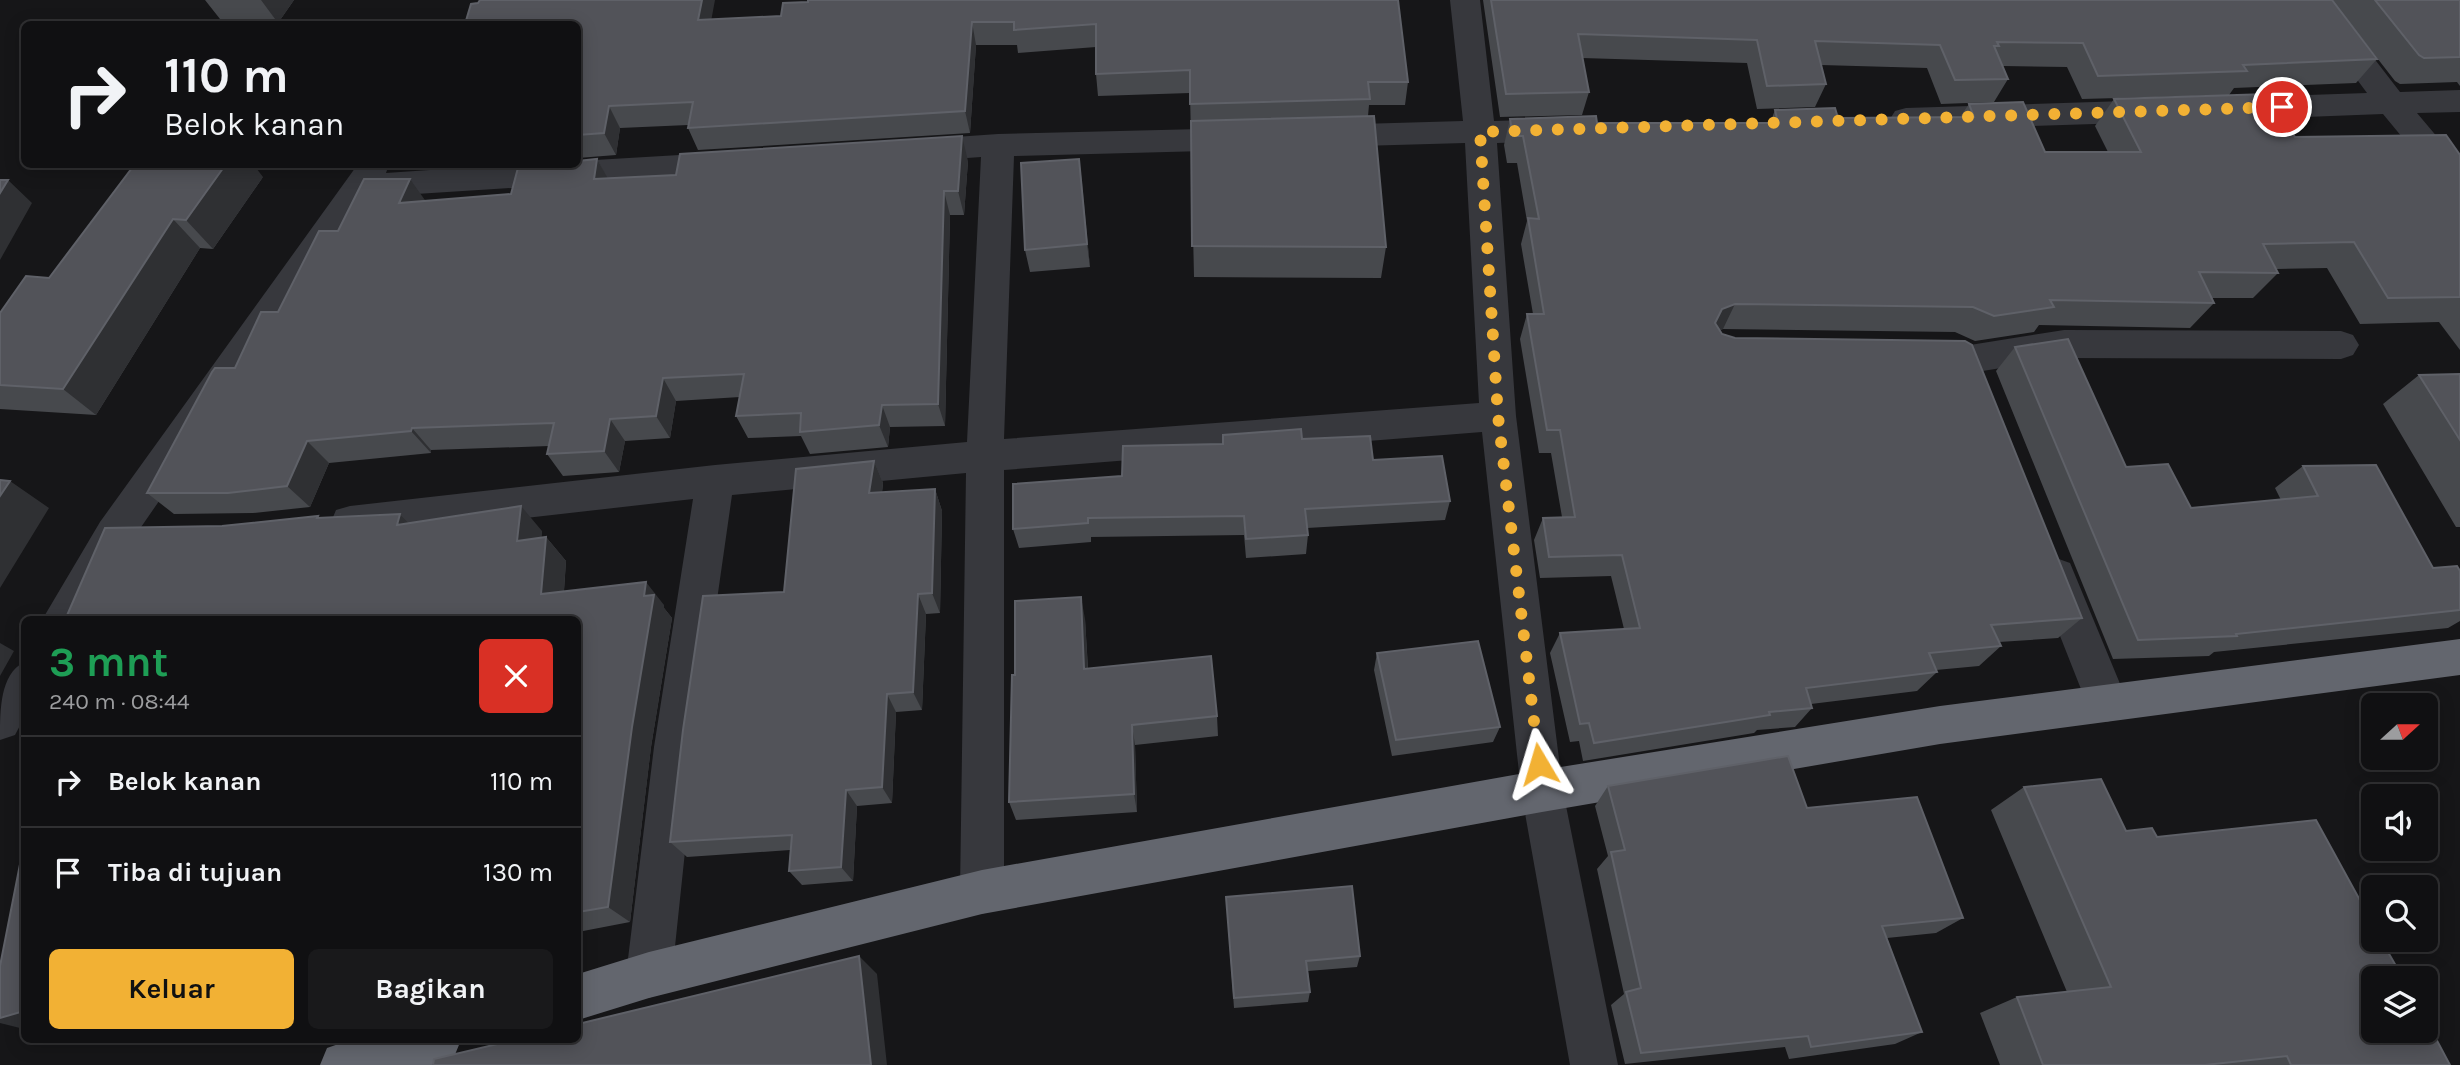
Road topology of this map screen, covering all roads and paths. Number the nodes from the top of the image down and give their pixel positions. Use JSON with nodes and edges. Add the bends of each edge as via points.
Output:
{"nodes":[{"id":1,"x":1465,"y":0,"type":"edge"},
{"id":2,"x":2313,"y":0,"type":"edge"},
{"id":3,"x":2460,"y":101,"type":"edge"},
{"id":4,"x":2392,"y":104,"type":"junction"},
{"id":5,"x":1881,"y":120,"type":"edge"},
{"id":6,"x":1590,"y":129,"type":"edge"},
{"id":7,"x":1480,"y":132,"type":"junction"},
{"id":8,"x":998,"y":145,"type":"junction"},
{"id":9,"x":887,"y":153,"type":"edge"},
{"id":10,"x":762,"y":161,"type":"edge"},
{"id":11,"x":578,"y":168,"type":"edge"},
{"id":12,"x":581,"y":168,"type":"edge"},
{"id":13,"x":368,"y":176,"type":"edge"},
{"id":14,"x":2460,"y":186,"type":"edge"},
{"id":15,"x":2341,"y":345,"type":"dead end"},
{"id":16,"x":1964,"y":364,"type":"edge"},
{"id":17,"x":1498,"y":416,"type":"junction"},
{"id":18,"x":985,"y":456,"type":"junction"},
{"id":19,"x":715,"y":481,"type":"junction"},
{"id":20,"x":320,"y":525,"type":"edge"},
{"id":21,"x":155,"y":533,"type":"edge"},
{"id":22,"x":114,"y":534,"type":"junction"},
{"id":23,"x":2041,"y":538,"type":"edge"},
{"id":24,"x":64,"y":616,"type":"edge"},
{"id":25,"x":2460,"y":657,"type":"edge"},
{"id":26,"x":21,"y":686,"type":"edge"},
{"id":27,"x":2107,"y":703,"type":"junction"},
{"id":28,"x":0,"y":721,"type":"edge"},
{"id":29,"x":1542,"y":791,"type":"junction"},
{"id":30,"x":982,"y":892,"type":"junction"},
{"id":31,"x":649,"y":975,"type":"junction"},
{"id":32,"x":581,"y":996,"type":"edge"},
{"id":33,"x":424,"y":1050,"type":"edge"},
{"id":34,"x":344,"y":1065,"type":"edge"},
{"id":35,"x":1594,"y":1065,"type":"edge"}],
"edges":[{"from":1,"to":7,"type":"street"},
{"from":2,"to":4,"type":"street"},
{"from":3,"to":4,"type":"street"},
{"from":4,"to":5,"type":"street"},
{"from":4,"to":14,"type":"street"},
{"from":6,"to":7,"type":"street"},
{"from":7,"to":8,"type":"street"},
{"from":7,"to":17,"type":"street"},
{"from":8,"to":9,"type":"street"},
{"from":8,"to":18,"type":"street"},
{"from":10,"to":12,"type":"street"},
{"from":11,"to":13,"type":"street"},
{"from":13,"to":22,"type":"street"},
{"from":15,"to":16,"type":"street","via":[[2064,344]]},
{"from":17,"to":18,"type":"street"},
{"from":17,"to":29,"type":"street"},
{"from":18,"to":19,"type":"street"},
{"from":18,"to":30,"type":"street"},
{"from":19,"to":20,"type":"street"},
{"from":19,"to":31,"type":"street"},
{"from":21,"to":22,"type":"street"},
{"from":22,"to":24,"type":"street"},
{"from":23,"to":27,"type":"street"},
{"from":25,"to":27,"type":"highway"},
{"from":26,"to":28,"type":"street"},
{"from":27,"to":29,"type":"highway","via":[[1940,725]]},
{"from":29,"to":30,"type":"highway"},
{"from":29,"to":35,"type":"street"},
{"from":30,"to":31,"type":"highway"},
{"from":31,"to":32,"type":"highway"},
{"from":33,"to":34,"type":"highway"}]}
